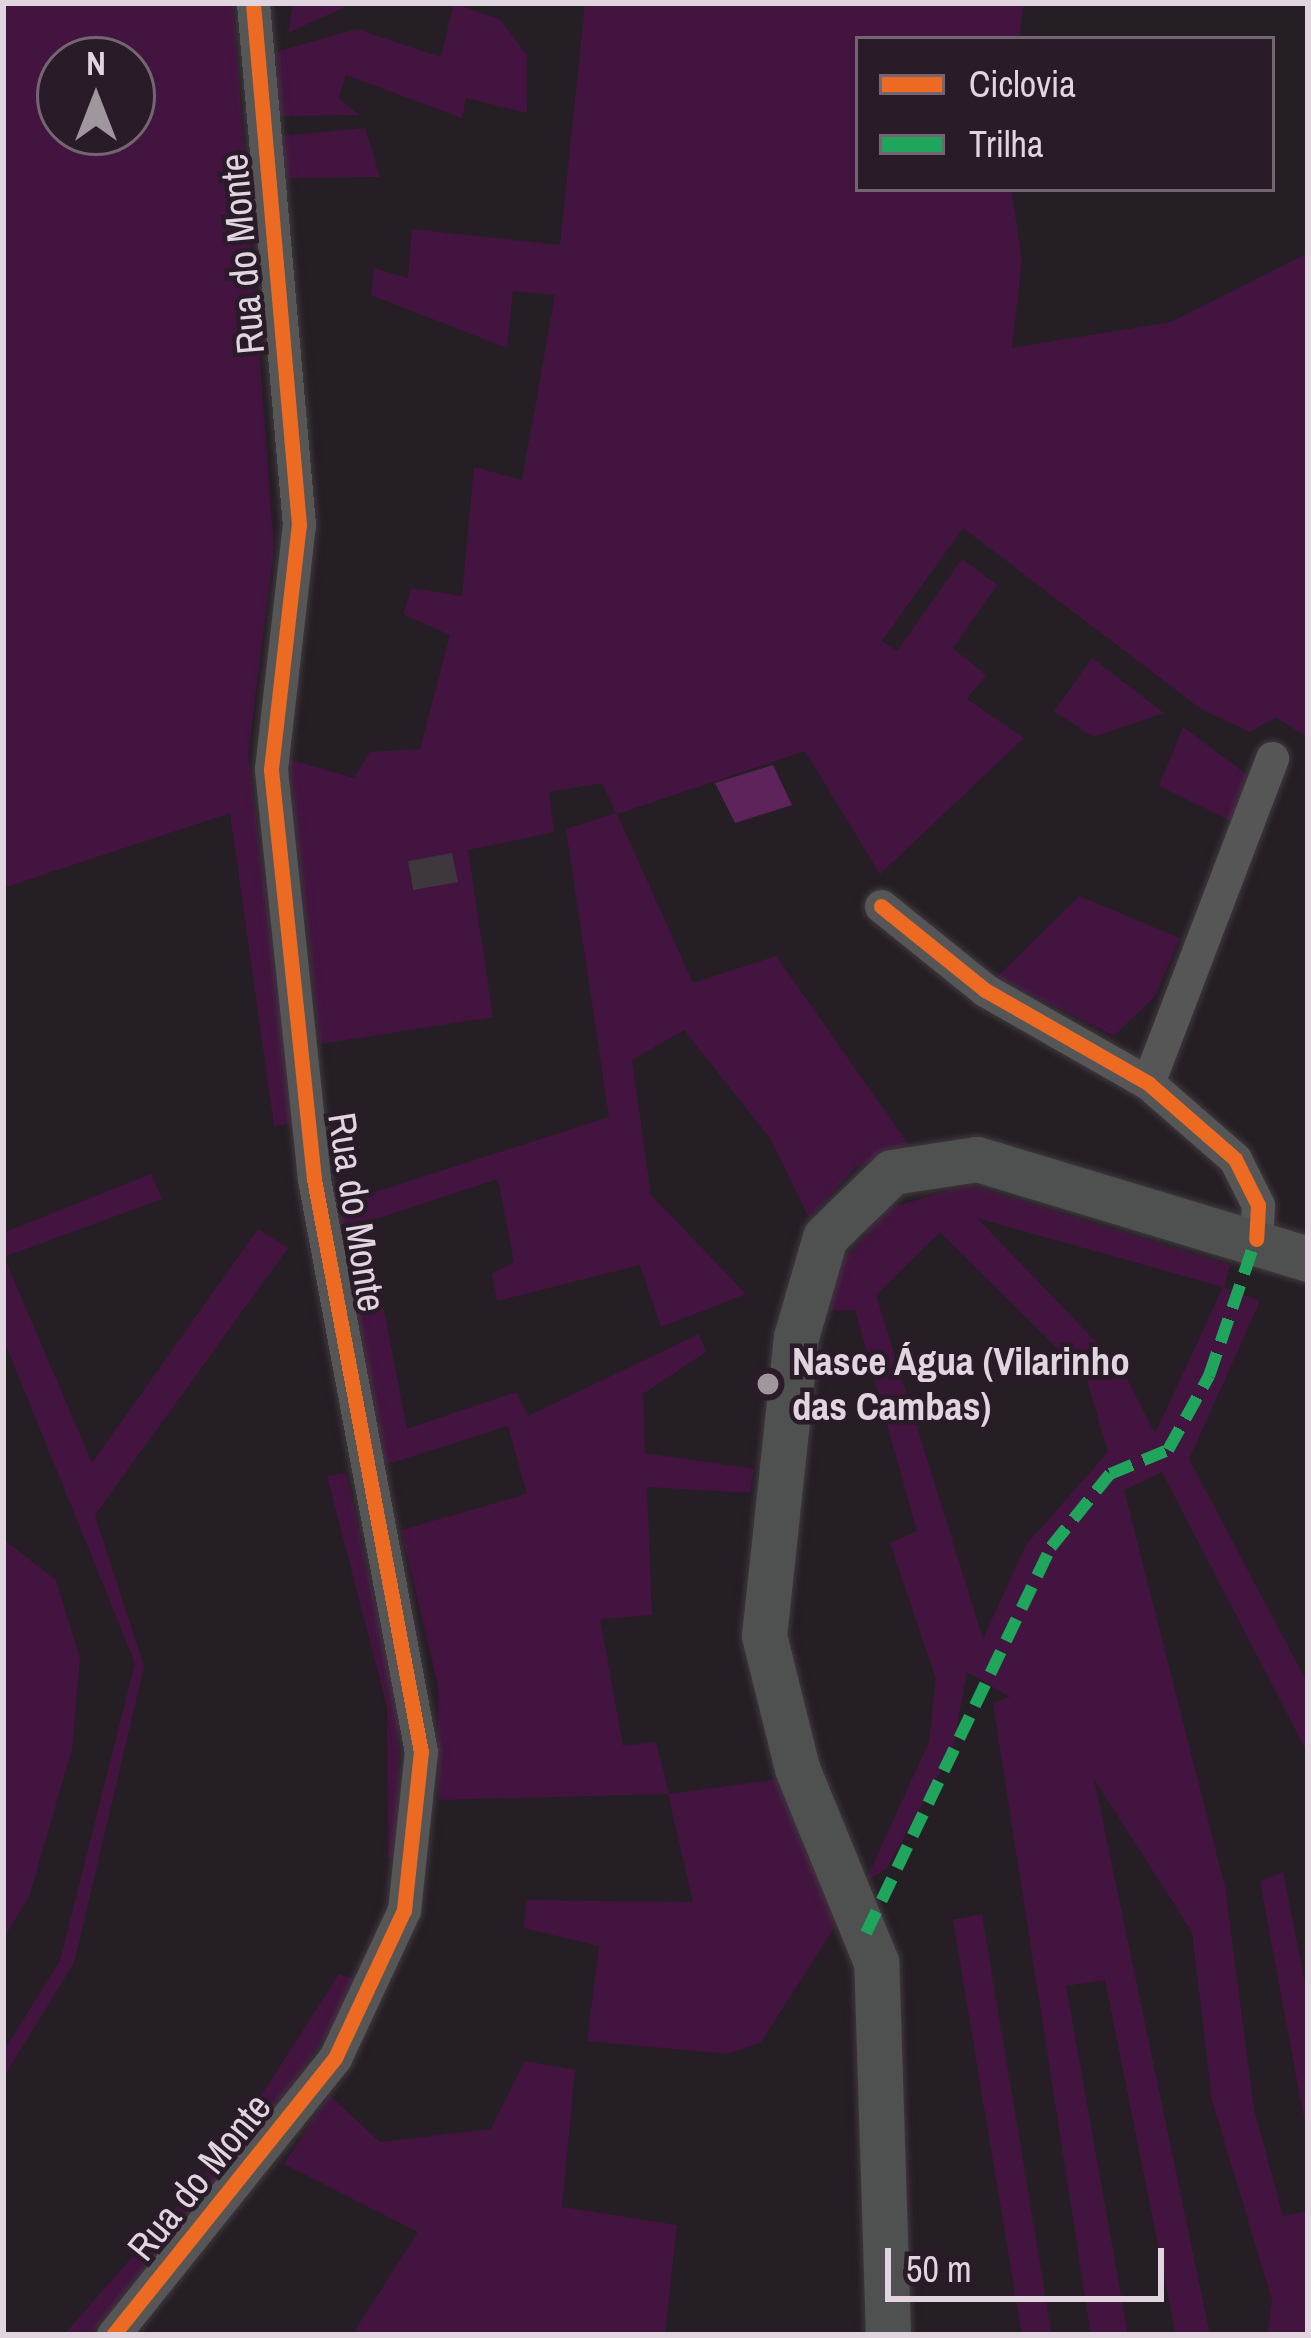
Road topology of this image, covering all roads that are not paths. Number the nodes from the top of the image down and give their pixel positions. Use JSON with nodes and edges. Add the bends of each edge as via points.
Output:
{"nodes":[{"id":1,"x":254,"y":3,"type":"edge"},
{"id":2,"x":1272,"y":758,"type":"dead end"},
{"id":3,"x":881,"y":906,"type":"dead end"},
{"id":4,"x":1148,"y":1083,"type":"junction"},
{"id":5,"x":1256,"y":1239,"type":"junction"},
{"id":6,"x":1308,"y":1259,"type":"edge"},
{"id":7,"x":113,"y":2335,"type":"edge"},
{"id":8,"x":889,"y":2335,"type":"edge"}],
"edges":[{"from":1,"to":7,"type":"street","name":"Rua do Monte","via":[[299,525],[271,770],[314,1179],[421,1752],[404,1910],[344,2039]]},
{"from":2,"to":4,"type":"street"},
{"from":3,"to":4,"type":"street","via":[[985,990]]},
{"from":4,"to":5,"type":"street","via":[[1235,1159],[1258,1205]]},
{"from":5,"to":6,"type":"main road"},
{"from":5,"to":8,"type":"main road","via":[[1020,1168],[949,1159],[892,1172],[855,1200],[806,1289],[764,1636],[796,1768],[876,1962]]}]}
